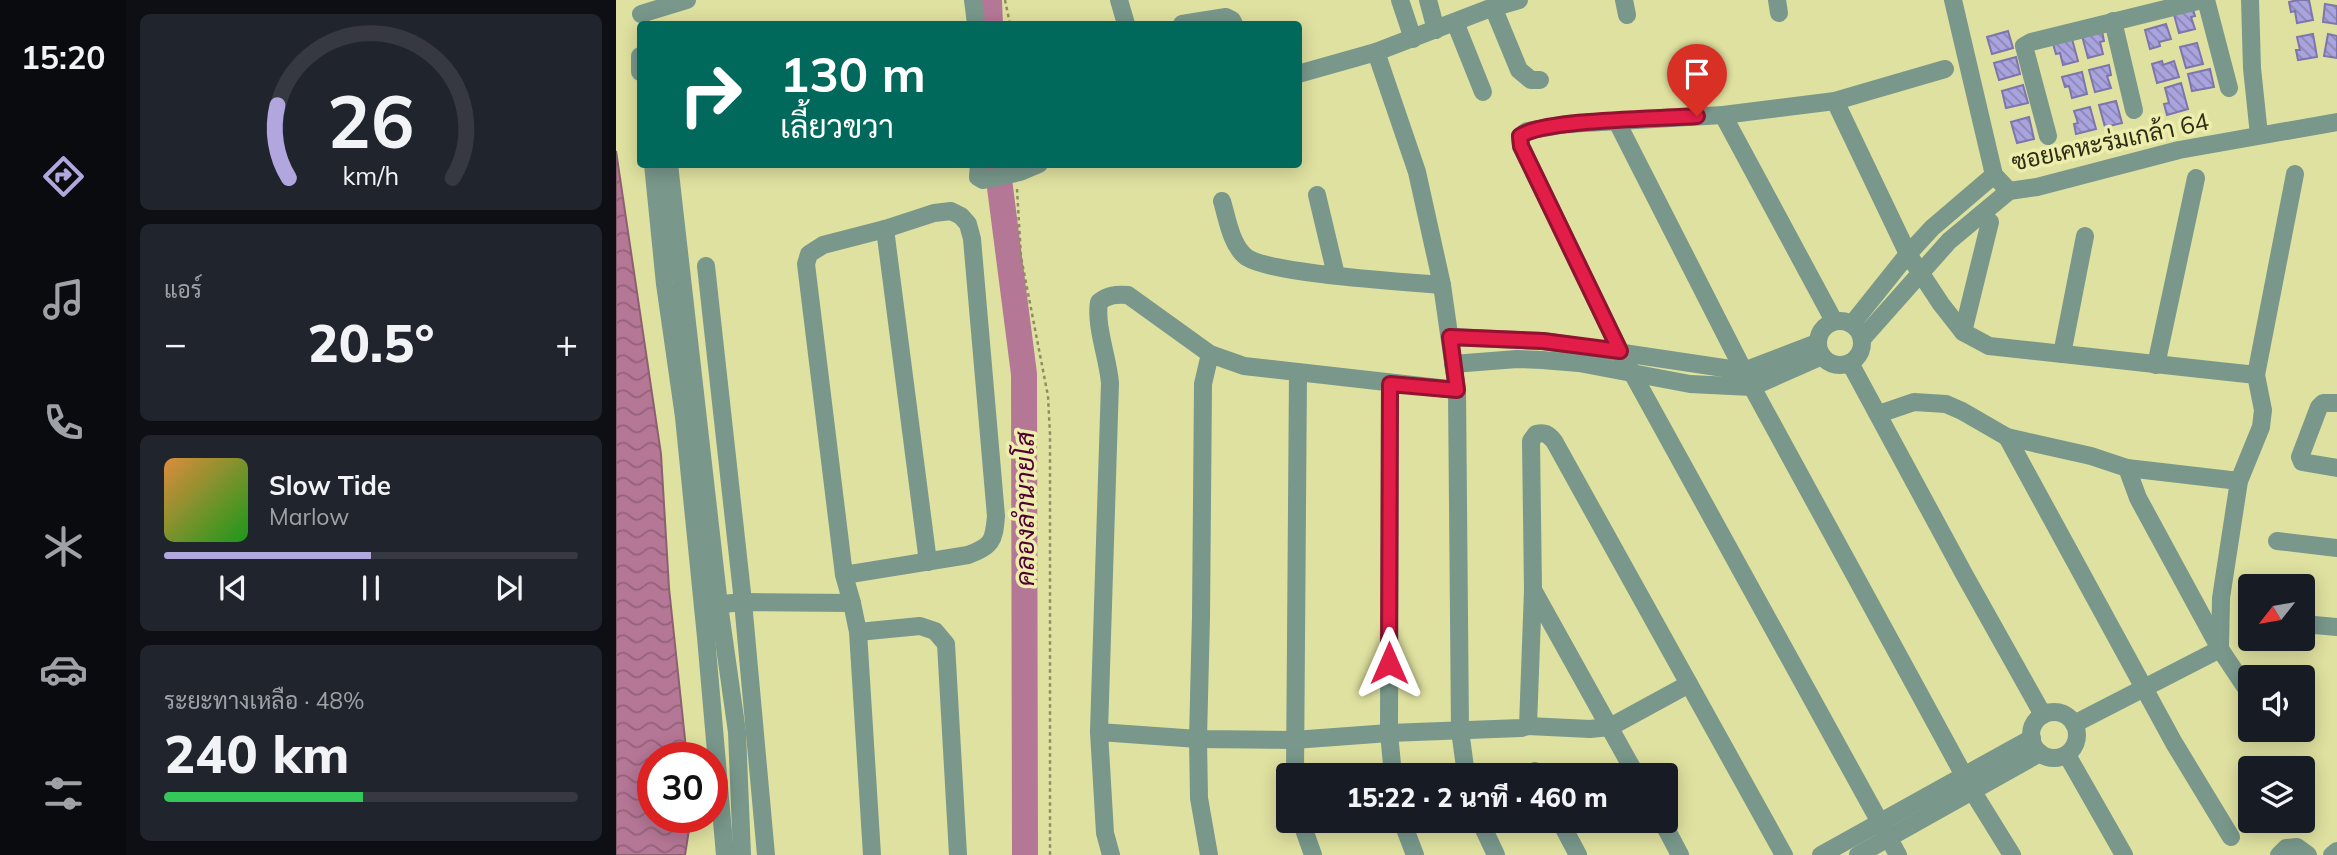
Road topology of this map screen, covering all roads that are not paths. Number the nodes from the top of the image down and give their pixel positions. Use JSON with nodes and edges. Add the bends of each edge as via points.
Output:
{"nodes":[{"id":1,"x":687,"y":0,"type":"edge"},
{"id":2,"x":973,"y":0,"type":"edge"},
{"id":3,"x":1119,"y":0,"type":"edge"},
{"id":4,"x":1400,"y":0,"type":"edge"},
{"id":5,"x":1428,"y":0,"type":"edge"},
{"id":6,"x":1519,"y":0,"type":"edge"},
{"id":7,"x":1953,"y":0,"type":"edge"},
{"id":8,"x":2204,"y":0,"type":"edge"},
{"id":9,"x":2250,"y":0,"type":"edge"},
{"id":10,"x":1488,"y":5,"type":"edge"},
{"id":11,"x":640,"y":13,"type":"edge"},
{"id":12,"x":976,"y":21,"type":"edge"},
{"id":13,"x":1125,"y":21,"type":"edge"},
{"id":14,"x":1204,"y":21,"type":"edge"},
{"id":15,"x":1232,"y":21,"type":"edge"},
{"id":16,"x":2113,"y":21,"type":"junction"},
{"id":17,"x":1455,"y":22,"type":"junction"},
{"id":18,"x":1436,"y":30,"type":"junction"},
{"id":19,"x":1413,"y":39,"type":"junction"},
{"id":20,"x":1376,"y":52,"type":"junction"},
{"id":21,"x":1945,"y":69,"type":"dead end"},
{"id":22,"x":1302,"y":73,"type":"edge"},
{"id":23,"x":1540,"y":80,"type":"dead end"},
{"id":24,"x":2229,"y":88,"type":"dead end"},
{"id":25,"x":1483,"y":92,"type":"dead end"},
{"id":26,"x":1835,"y":101,"type":"junction"},
{"id":27,"x":2134,"y":110,"type":"dead end"},
{"id":28,"x":1723,"y":115,"type":"junction"},
{"id":29,"x":1617,"y":122,"type":"junction"},
{"id":30,"x":2337,"y":122,"type":"edge"},
{"id":31,"x":2259,"y":135,"type":"junction"},
{"id":32,"x":2048,"y":136,"type":"dead end"},
{"id":33,"x":654,"y":168,"type":"edge"},
{"id":34,"x":669,"y":168,"type":"edge"},
{"id":35,"x":1034,"y":168,"type":"edge"},
{"id":36,"x":981,"y":172,"type":"edge"},
{"id":37,"x":2295,"y":174,"type":"dead end"},
{"id":38,"x":1994,"y":175,"type":"junction"},
{"id":39,"x":2196,"y":178,"type":"dead end"},
{"id":40,"x":2010,"y":191,"type":"junction"},
{"id":41,"x":1317,"y":195,"type":"dead end"},
{"id":42,"x":1222,"y":201,"type":"dead end"},
{"id":43,"x":1990,"y":222,"type":"dead end"},
{"id":44,"x":885,"y":229,"type":"junction"},
{"id":45,"x":2085,"y":236,"type":"dead end"},
{"id":46,"x":671,"y":254,"type":"junction"},
{"id":47,"x":1908,"y":254,"type":"junction"},
{"id":48,"x":706,"y":266,"type":"dead end"},
{"id":49,"x":1920,"y":272,"type":"junction"},
{"id":50,"x":1336,"y":275,"type":"junction"},
{"id":51,"x":1442,"y":285,"type":"junction"},
{"id":52,"x":1834,"y":321,"type":"junction"},
{"id":53,"x":1857,"y":332,"type":"junction"},
{"id":54,"x":1963,"y":332,"type":"junction"},
{"id":55,"x":1450,"y":337,"type":"junction"},
{"id":56,"x":1819,"y":350,"type":"junction"},
{"id":57,"x":1620,"y":351,"type":"junction"},
{"id":58,"x":1210,"y":354,"type":"junction"},
{"id":59,"x":2062,"y":354,"type":"junction"},
{"id":60,"x":1850,"y":363,"type":"junction"},
{"id":61,"x":1453,"y":364,"type":"junction"},
{"id":62,"x":2156,"y":365,"type":"junction"},
{"id":63,"x":1297,"y":373,"type":"junction"},
{"id":64,"x":1633,"y":374,"type":"junction"},
{"id":65,"x":2256,"y":375,"type":"junction"},
{"id":66,"x":1748,"y":379,"type":"junction"},
{"id":67,"x":1390,"y":384,"type":"junction"},
{"id":68,"x":1457,"y":390,"type":"junction"},
{"id":69,"x":2337,"y":403,"type":"edge"},
{"id":70,"x":1879,"y":414,"type":"junction"},
{"id":71,"x":2007,"y":437,"type":"junction"},
{"id":72,"x":2127,"y":468,"type":"junction"},
{"id":73,"x":2337,"y":468,"type":"edge"},
{"id":74,"x":2239,"y":481,"type":"junction"},
{"id":75,"x":2277,"y":541,"type":"dead end"},
{"id":76,"x":2337,"y":548,"type":"edge"},
{"id":77,"x":928,"y":562,"type":"junction"},
{"id":78,"x":844,"y":575,"type":"junction"},
{"id":79,"x":1533,"y":590,"type":"junction"},
{"id":80,"x":743,"y":602,"type":"junction"},
{"id":81,"x":852,"y":603,"type":"junction"},
{"id":82,"x":711,"y":605,"type":"junction"},
{"id":83,"x":2315,"y":625,"type":"edge"},
{"id":84,"x":2337,"y":627,"type":"edge"},
{"id":85,"x":858,"y":632,"type":"junction"},
{"id":86,"x":2220,"y":649,"type":"junction"},
{"id":87,"x":2238,"y":676,"type":"edge"},
{"id":88,"x":1689,"y":684,"type":"junction"},
{"id":89,"x":2144,"y":688,"type":"junction"},
{"id":90,"x":2043,"y":715,"type":"junction"},
{"id":91,"x":2074,"y":724,"type":"junction"},
{"id":92,"x":1528,"y":726,"type":"junction"},
{"id":93,"x":1610,"y":727,"type":"junction"},
{"id":94,"x":1460,"y":730,"type":"junction"},
{"id":95,"x":1099,"y":732,"type":"junction"},
{"id":96,"x":1389,"y":733,"type":"junction"},
{"id":97,"x":1198,"y":738,"type":"junction"},
{"id":98,"x":1294,"y":740,"type":"junction"},
{"id":99,"x":2036,"y":745,"type":"junction"},
{"id":100,"x":2067,"y":755,"type":"junction"},
{"id":101,"x":1295,"y":763,"type":"edge"},
{"id":102,"x":1392,"y":763,"type":"edge"},
{"id":103,"x":1464,"y":763,"type":"edge"},
{"id":104,"x":1630,"y":763,"type":"edge"},
{"id":105,"x":1964,"y":775,"type":"junction"},
{"id":106,"x":1973,"y":792,"type":"junction"},
{"id":107,"x":1883,"y":831,"type":"junction"},
{"id":108,"x":1305,"y":833,"type":"edge"},
{"id":109,"x":1407,"y":833,"type":"edge"},
{"id":110,"x":1485,"y":833,"type":"edge"},
{"id":111,"x":1566,"y":833,"type":"edge"},
{"id":112,"x":1668,"y":833,"type":"edge"},
{"id":113,"x":2231,"y":837,"type":"dead end"},
{"id":114,"x":2337,"y":850,"type":"edge"},
{"id":115,"x":725,"y":855,"type":"edge"},
{"id":116,"x":742,"y":855,"type":"edge"},
{"id":117,"x":766,"y":855,"type":"edge"},
{"id":118,"x":872,"y":855,"type":"edge"},
{"id":119,"x":958,"y":855,"type":"edge"},
{"id":120,"x":1111,"y":855,"type":"edge"},
{"id":121,"x":1209,"y":855,"type":"edge"},
{"id":122,"x":1313,"y":855,"type":"edge"},
{"id":123,"x":1415,"y":855,"type":"edge"},
{"id":124,"x":1496,"y":855,"type":"edge"},
{"id":125,"x":1578,"y":855,"type":"edge"},
{"id":126,"x":1680,"y":855,"type":"edge"},
{"id":127,"x":1784,"y":855,"type":"edge"},
{"id":128,"x":1821,"y":855,"type":"edge"},
{"id":129,"x":1858,"y":855,"type":"edge"},
{"id":130,"x":1898,"y":855,"type":"edge"},
{"id":131,"x":2012,"y":855,"type":"edge"},
{"id":132,"x":2124,"y":855,"type":"edge"},
{"id":133,"x":2279,"y":855,"type":"edge"},
{"id":134,"x":2308,"y":855,"type":"edge"},
{"id":135,"x":2332,"y":855,"type":"edge"}],
"edges":[{"from":1,"to":11,"type":"street"},
{"from":2,"to":12,"type":"street"},
{"from":3,"to":13,"type":"street"},
{"from":4,"to":19,"type":"street"},
{"from":5,"to":18,"type":"street"},
{"from":6,"to":10,"type":"street"},
{"from":7,"to":38,"type":"street","name":"ซอยเคหะร่มเกล้า 64"},
{"from":8,"to":16,"type":"street"},
{"from":8,"to":24,"type":"street"},
{"from":9,"to":31,"type":"street"},
{"from":10,"to":17,"type":"street"},
{"from":10,"to":23,"type":"street","via":[[1519,70],[1531,80]]},
{"from":14,"to":15,"type":"street"},
{"from":16,"to":27,"type":"street"},
{"from":16,"to":32,"type":"street","via":[[2024,46]]},
{"from":17,"to":18,"type":"street"},
{"from":17,"to":25,"type":"street"},
{"from":18,"to":19,"type":"street"},
{"from":19,"to":20,"type":"street"},
{"from":20,"to":22,"type":"street"},
{"from":20,"to":51,"type":"street","via":[[1417,172]]},
{"from":21,"to":26,"type":"street"},
{"from":26,"to":28,"type":"street"},
{"from":26,"to":47,"type":"street"},
{"from":28,"to":29,"type":"street"},
{"from":28,"to":52,"type":"street"},
{"from":29,"to":57,"type":"street","via":[[1567,124],[1520,136]]},
{"from":29,"to":66,"type":"street"},
{"from":30,"to":31,"type":"street","name":"ซอยเคหะร่มเกล้า 64"},
{"from":31,"to":40,"type":"street","name":"ซอยเคหะร่มเกล้า 64"},
{"from":33,"to":46,"type":"street"},
{"from":34,"to":46,"type":"street"},
{"from":35,"to":36,"type":"street","via":[[1018,180]]},
{"from":37,"to":65,"type":"street"},
{"from":38,"to":40,"type":"street","name":"ซอยเคหะร่มเกล้า 64"},
{"from":38,"to":47,"type":"street"},
{"from":39,"to":62,"type":"street"},
{"from":40,"to":49,"type":"street","via":[[1949,241]]},
{"from":41,"to":50,"type":"street"},
{"from":42,"to":50,"type":"street","via":[[1237,247],[1257,264]]},
{"from":43,"to":54,"type":"street"},
{"from":44,"to":77,"type":"street"},
{"from":44,"to":77,"type":"street","via":[[951,211],[968,224],[972,239],[994,536],[986,548]]},
{"from":44,"to":78,"type":"street","via":[[822,245],[809,254],[806,264]]},
{"from":45,"to":59,"type":"street"},
{"from":46,"to":82,"type":"street"},
{"from":47,"to":49,"type":"street"},
{"from":47,"to":53,"type":"street"},
{"from":48,"to":80,"type":"street"},
{"from":49,"to":53,"type":"street"},
{"from":49,"to":54,"type":"street"},
{"from":50,"to":51,"type":"street"},
{"from":51,"to":55,"type":"street"},
{"from":52,"to":53,"type":"street","via":[[1846,321]]},
{"from":52,"to":56,"type":"street","via":[[1821,330]]},
{"from":53,"to":60,"type":"street","via":[[1858,356]]},
{"from":54,"to":59,"type":"street","via":[[1989,346]]},
{"from":55,"to":57,"type":"street","via":[[1543,341]]},
{"from":55,"to":61,"type":"street"},
{"from":56,"to":60,"type":"street","via":[[1835,365]]},
{"from":56,"to":66,"type":"street"},
{"from":57,"to":64,"type":"street"},
{"from":57,"to":66,"type":"street"},
{"from":58,"to":63,"type":"street","via":[[1244,366]]},
{"from":58,"to":95,"type":"street","via":[[1128,295],[1116,294],[1099,302],[1110,383]]},
{"from":58,"to":97,"type":"street","via":[[1203,384]]},
{"from":59,"to":62,"type":"street"},
{"from":60,"to":70,"type":"street"},
{"from":61,"to":64,"type":"street","via":[[1542,360]]},
{"from":61,"to":68,"type":"street"},
{"from":62,"to":65,"type":"street"},
{"from":63,"to":67,"type":"street"},
{"from":63,"to":98,"type":"street"},
{"from":64,"to":66,"type":"street","via":[[1690,384]]},
{"from":64,"to":107,"type":"street"},
{"from":65,"to":74,"type":"street","via":[[2263,410],[2261,427]]},
{"from":66,"to":105,"type":"street"},
{"from":67,"to":68,"type":"street"},
{"from":67,"to":96,"type":"street"},
{"from":68,"to":94,"type":"street"},
{"from":69,"to":73,"type":"street","via":[[2319,407],[2300,457],[2307,465]]},
{"from":70,"to":71,"type":"street","via":[[1914,402],[1945,404]]},
{"from":70,"to":90,"type":"street"},
{"from":71,"to":72,"type":"street"},
{"from":71,"to":89,"type":"street"},
{"from":72,"to":74,"type":"street"},
{"from":72,"to":86,"type":"street","via":[[2138,498]]},
{"from":74,"to":86,"type":"street","via":[[2221,598]]},
{"from":75,"to":76,"type":"street"},
{"from":77,"to":78,"type":"street"},
{"from":78,"to":81,"type":"street"},
{"from":79,"to":88,"type":"street","via":[[1531,440],[1542,432],[1554,441]]},
{"from":79,"to":92,"type":"street"},
{"from":79,"to":93,"type":"street"},
{"from":80,"to":81,"type":"street"},
{"from":80,"to":82,"type":"street"},
{"from":80,"to":117,"type":"street"},
{"from":81,"to":85,"type":"street"},
{"from":82,"to":115,"type":"street"},
{"from":82,"to":116,"type":"street","via":[[737,732]]},
{"from":83,"to":84,"type":"street"},
{"from":85,"to":118,"type":"street"},
{"from":85,"to":119,"type":"street","via":[[919,626],[935,631],[946,644]]},
{"from":86,"to":87,"type":"street"},
{"from":86,"to":89,"type":"street"},
{"from":88,"to":93,"type":"street"},
{"from":88,"to":127,"type":"street"},
{"from":89,"to":91,"type":"street"},
{"from":89,"to":113,"type":"street"},
{"from":90,"to":91,"type":"street","via":[[2060,713]]},
{"from":90,"to":99,"type":"street","via":[[2032,729]]},
{"from":91,"to":100,"type":"street","via":[[2076,741]]},
{"from":92,"to":93,"type":"street"},
{"from":92,"to":94,"type":"street"},
{"from":93,"to":104,"type":"street"},
{"from":94,"to":96,"type":"street"},
{"from":94,"to":103,"type":"street"},
{"from":95,"to":97,"type":"street"},
{"from":95,"to":120,"type":"street","via":[[1105,833]]},
{"from":96,"to":98,"type":"street"},
{"from":96,"to":102,"type":"street"},
{"from":97,"to":98,"type":"street"},
{"from":97,"to":121,"type":"street","via":[[1199,798]]},
{"from":98,"to":101,"type":"street"},
{"from":99,"to":100,"type":"street","via":[[2048,757]]},
{"from":99,"to":105,"type":"street"},
{"from":99,"to":106,"type":"street"},
{"from":100,"to":132,"type":"street"},
{"from":105,"to":106,"type":"street"},
{"from":105,"to":107,"type":"street"},
{"from":106,"to":107,"type":"street"},
{"from":106,"to":131,"type":"street"},
{"from":107,"to":128,"type":"street"},
{"from":107,"to":129,"type":"street"},
{"from":107,"to":130,"type":"street"},
{"from":108,"to":122,"type":"street"},
{"from":109,"to":123,"type":"street"},
{"from":110,"to":124,"type":"street"},
{"from":111,"to":125,"type":"street"},
{"from":112,"to":126,"type":"street"},
{"from":114,"to":135,"type":"street"},
{"from":133,"to":134,"type":"street","via":[[2286,848],[2297,847]]}]}
